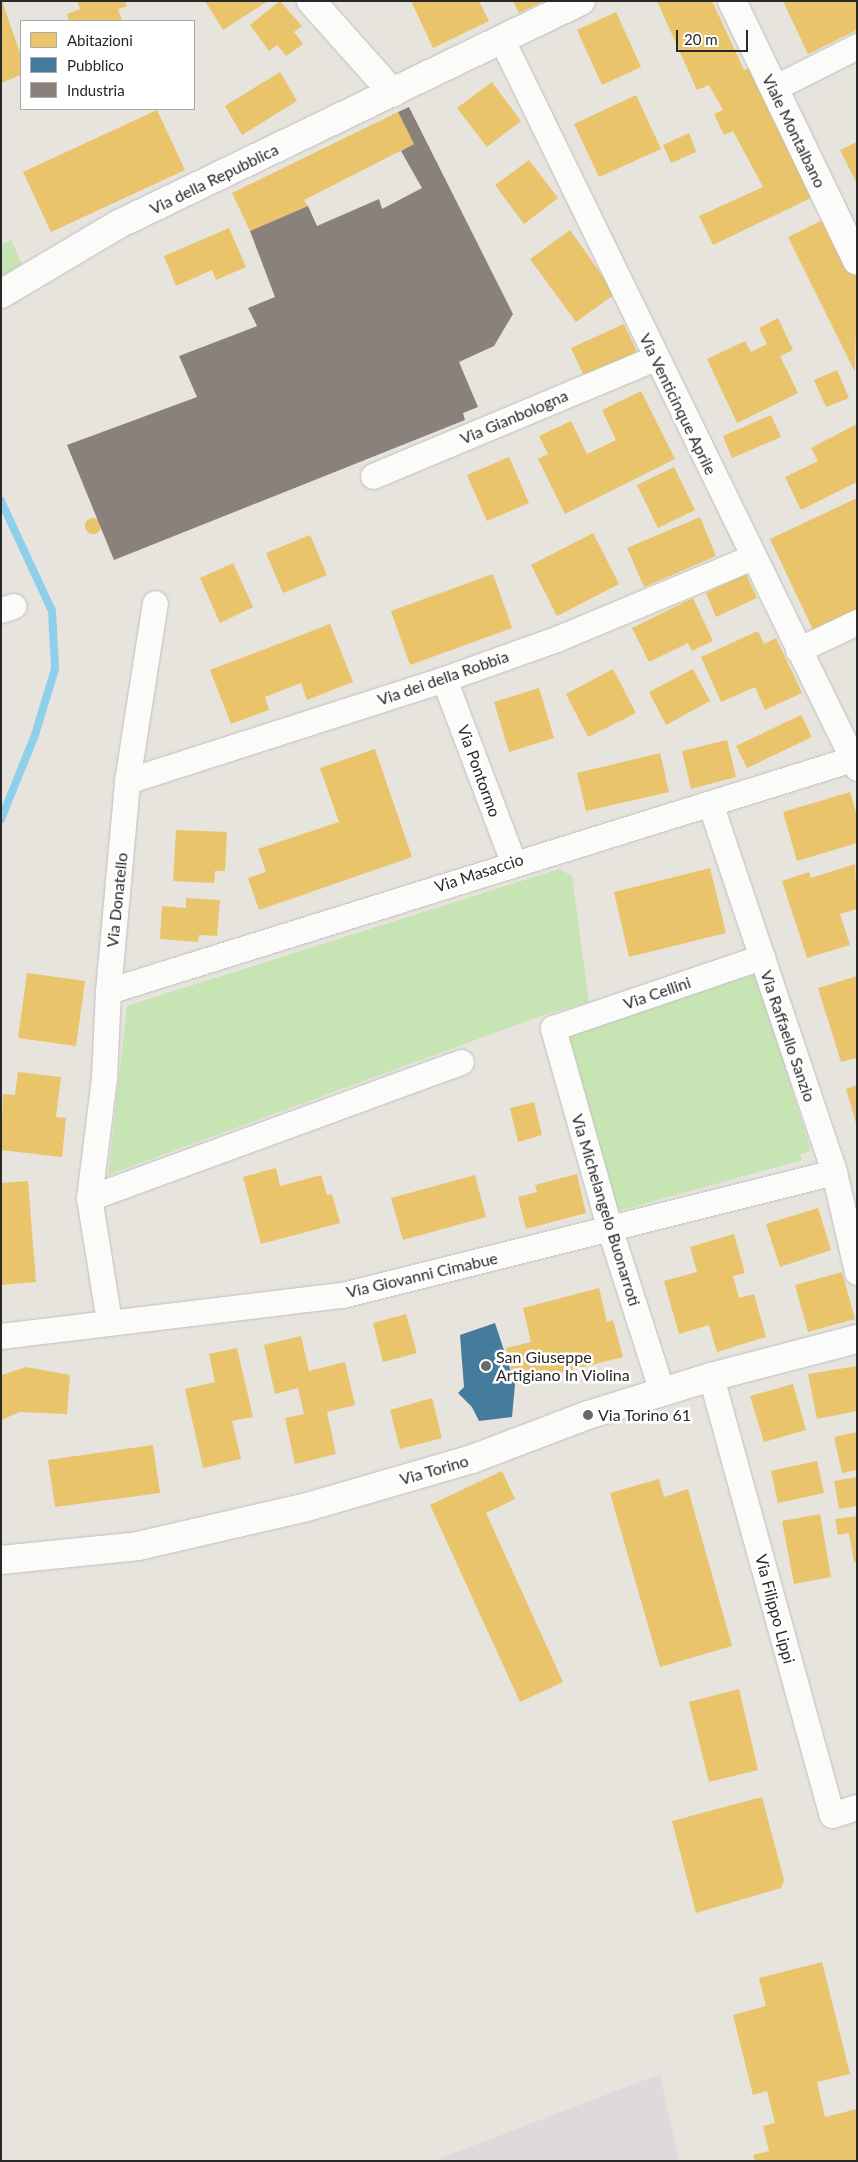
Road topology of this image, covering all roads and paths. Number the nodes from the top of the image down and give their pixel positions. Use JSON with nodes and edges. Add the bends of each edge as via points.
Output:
{"nodes":[{"id":1,"x":310,"y":1,"type":"edge"},
{"id":2,"x":581,"y":1,"type":"edge"},
{"id":3,"x":732,"y":1,"type":"edge"},
{"id":4,"x":501,"y":38,"type":"junction"},
{"id":5,"x":857,"y":46,"type":"edge"},
{"id":6,"x":774,"y":88,"type":"junction"},
{"id":7,"x":393,"y":93,"type":"junction"},
{"id":8,"x":857,"y":261,"type":"edge"},
{"id":9,"x":1,"y":294,"type":"edge"},
{"id":10,"x":655,"y":358,"type":"junction"},
{"id":11,"x":373,"y":476,"type":"dead end"},
{"id":12,"x":753,"y":557,"type":"junction"},
{"id":13,"x":155,"y":603,"type":"dead end"},
{"id":14,"x":857,"y":622,"type":"edge"},
{"id":15,"x":798,"y":650,"type":"junction"},
{"id":16,"x":444,"y":679,"type":"junction"},
{"id":17,"x":854,"y":764,"type":"edge"},
{"id":18,"x":127,"y":781,"type":"junction"},
{"id":19,"x":710,"y":803,"type":"junction"},
{"id":20,"x":513,"y":862,"type":"junction"},
{"id":21,"x":762,"y":957,"type":"junction"},
{"id":22,"x":108,"y":991,"type":"junction"},
{"id":23,"x":553,"y":1028,"type":"joint"},
{"id":24,"x":461,"y":1062,"type":"dead end"},
{"id":25,"x":834,"y":1172,"type":"junction"},
{"id":26,"x":89,"y":1198,"type":"junction"},
{"id":27,"x":610,"y":1230,"type":"junction"},
{"id":28,"x":857,"y":1272,"type":"edge"},
{"id":29,"x":109,"y":1321,"type":"junction"},
{"id":30,"x":1,"y":1336,"type":"edge"},
{"id":31,"x":857,"y":1339,"type":"edge"},
{"id":32,"x":711,"y":1377,"type":"junction"},
{"id":33,"x":662,"y":1392,"type":"junction"},
{"id":34,"x":1,"y":1560,"type":"edge"},
{"id":35,"x":857,"y":1807,"type":"edge"}],
"edges":[{"from":1,"to":7,"type":"street"},
{"from":2,"to":4,"type":"street","name":"Via della Repubblica"},
{"from":3,"to":6,"type":"street","name":"Viale Montalbano"},
{"from":4,"to":7,"type":"street","name":"Via della Repubblica"},
{"from":4,"to":10,"type":"street","name":"Via Venticinque Aprile"},
{"from":5,"to":6,"type":"street"},
{"from":6,"to":8,"type":"street","name":"Viale Montalbano"},
{"from":7,"to":9,"type":"street","name":"Via della Repubblica","via":[[118,224]]},
{"from":10,"to":11,"type":"street","name":"Via Gianbologna"},
{"from":10,"to":12,"type":"street","name":"Via Venticinque Aprile"},
{"from":12,"to":15,"type":"street","name":"Via Venticinque Aprile"},
{"from":12,"to":16,"type":"street","name":"Via dei della Robbia","via":[[559,638]]},
{"from":13,"to":18,"type":"street","name":"Via Donatello"},
{"from":14,"to":15,"type":"street"},
{"from":15,"to":17,"type":"street","name":"Via Venticinque Aprile"},
{"from":16,"to":18,"type":"street","name":"Via dei della Robbia"},
{"from":16,"to":20,"type":"street","name":"Via Pontormo"},
{"from":17,"to":19,"type":"street","name":"Via Masaccio"},
{"from":18,"to":22,"type":"street","name":"Via Donatello"},
{"from":19,"to":20,"type":"street","name":"Via Masaccio"},
{"from":19,"to":21,"type":"street","name":"Via Raffaello Sanzio"},
{"from":20,"to":22,"type":"street","name":"Via Masaccio"},
{"from":21,"to":23,"type":"street","name":"Via Cellini"},
{"from":21,"to":25,"type":"street","name":"Via Raffaello Sanzio"},
{"from":22,"to":26,"type":"street","name":"Via Donatello","via":[[104,1078]]},
{"from":23,"to":27,"type":"street","name":"Via Michelangelo Buonarroti"},
{"from":24,"to":26,"type":"street"},
{"from":25,"to":27,"type":"street","name":"Via Giovanni Cimabue"},
{"from":25,"to":28,"type":"street","name":"Via Raffaello Sanzio"},
{"from":26,"to":29,"type":"street","name":"Via Donatello"},
{"from":27,"to":29,"type":"street","name":"Via Giovanni Cimabue","via":[[342,1295]]},
{"from":27,"to":33,"type":"street","name":"Via Michelangelo Buonarroti"},
{"from":29,"to":30,"type":"street","name":"Via Giovanni Cimabue"},
{"from":31,"to":32,"type":"street","name":"Via Torino"},
{"from":32,"to":33,"type":"street","name":"Via Torino"},
{"from":32,"to":35,"type":"street","name":"Via Filippo Lippi","via":[[832,1815]]},
{"from":33,"to":34,"type":"street","name":"Via Torino","via":[[588,1415],[472,1459],[307,1507],[138,1546]]}]}
